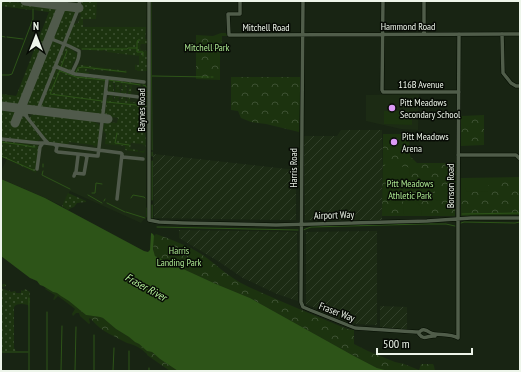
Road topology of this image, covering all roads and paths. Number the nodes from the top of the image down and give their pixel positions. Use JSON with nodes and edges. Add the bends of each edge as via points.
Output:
{"nodes":[{"id":1,"x":149,"y":1,"type":"edge"},
{"id":2,"x":240,"y":1,"type":"edge"},
{"id":3,"x":303,"y":1,"type":"edge"},
{"id":4,"x":383,"y":1,"type":"edge"},
{"id":5,"x":424,"y":1,"type":"edge"},
{"id":6,"x":303,"y":32,"type":"junction"},
{"id":7,"x":520,"y":33,"type":"edge"},
{"id":8,"x":383,"y":34,"type":"junction"},
{"id":9,"x":424,"y":34,"type":"junction"},
{"id":10,"x":459,"y":34,"type":"junction"},
{"id":11,"x":502,"y":34,"type":"junction"},
{"id":12,"x":520,"y":86,"type":"edge"},
{"id":13,"x":459,"y":92,"type":"junction"},
{"id":14,"x":458,"y":155,"type":"junction"},
{"id":15,"x":520,"y":159,"type":"edge"},
{"id":16,"x":520,"y":218,"type":"edge"},
{"id":17,"x":458,"y":219,"type":"junction"},
{"id":18,"x":149,"y":220,"type":"joint"},
{"id":19,"x":301,"y":224,"type":"junction"},
{"id":20,"x":302,"y":305,"type":"joint"},
{"id":21,"x":419,"y":333,"type":"junction"},
{"id":22,"x":430,"y":335,"type":"junction"}],
"edges":[{"from":1,"to":18,"type":"street","name":"Baynes Road"},
{"from":2,"to":6,"type":"street","name":"Mitchell Road","via":[[240,14],[228,14],[229,35]]},
{"from":3,"to":6,"type":"street","name":"Harris Road"},
{"from":4,"to":8,"type":"street"},
{"from":5,"to":9,"type":"street"},
{"from":6,"to":8,"type":"street","name":"Hammond Road","via":[[310,35]]},
{"from":6,"to":19,"type":"street","name":"Harris Road"},
{"from":7,"to":11,"type":"street","name":"Hammond Road"},
{"from":8,"to":9,"type":"street","name":"Hammond Road"},
{"from":8,"to":13,"type":"street","name":"116B Avenue","via":[[383,92]]},
{"from":9,"to":10,"type":"street","name":"Hammond Road"},
{"from":10,"to":11,"type":"street","name":"Hammond Road"},
{"from":10,"to":13,"type":"street","name":"Bonson Road"},
{"from":11,"to":12,"type":"street","via":[[503,73],[511,83]]},
{"from":13,"to":14,"type":"street","name":"Bonson Road"},
{"from":14,"to":15,"type":"street","via":[[516,155]]},
{"from":14,"to":17,"type":"street","name":"Bonson Road"},
{"from":16,"to":17,"type":"street","name":"Airport Way"},
{"from":17,"to":19,"type":"street","name":"Airport Way"},
{"from":17,"to":22,"type":"street","name":"Bonson Road","via":[[457,337]]},
{"from":18,"to":19,"type":"street","name":"Airport Way","via":[[183,223]]},
{"from":19,"to":20,"type":"street","name":"Harris Road"},
{"from":20,"to":21,"type":"street","name":"Fraser Way","via":[[351,327]]},
{"from":21,"to":22,"type":"street","via":[[424,338]]},
{"from":21,"to":22,"type":"street","via":[[425,330]]}]}
